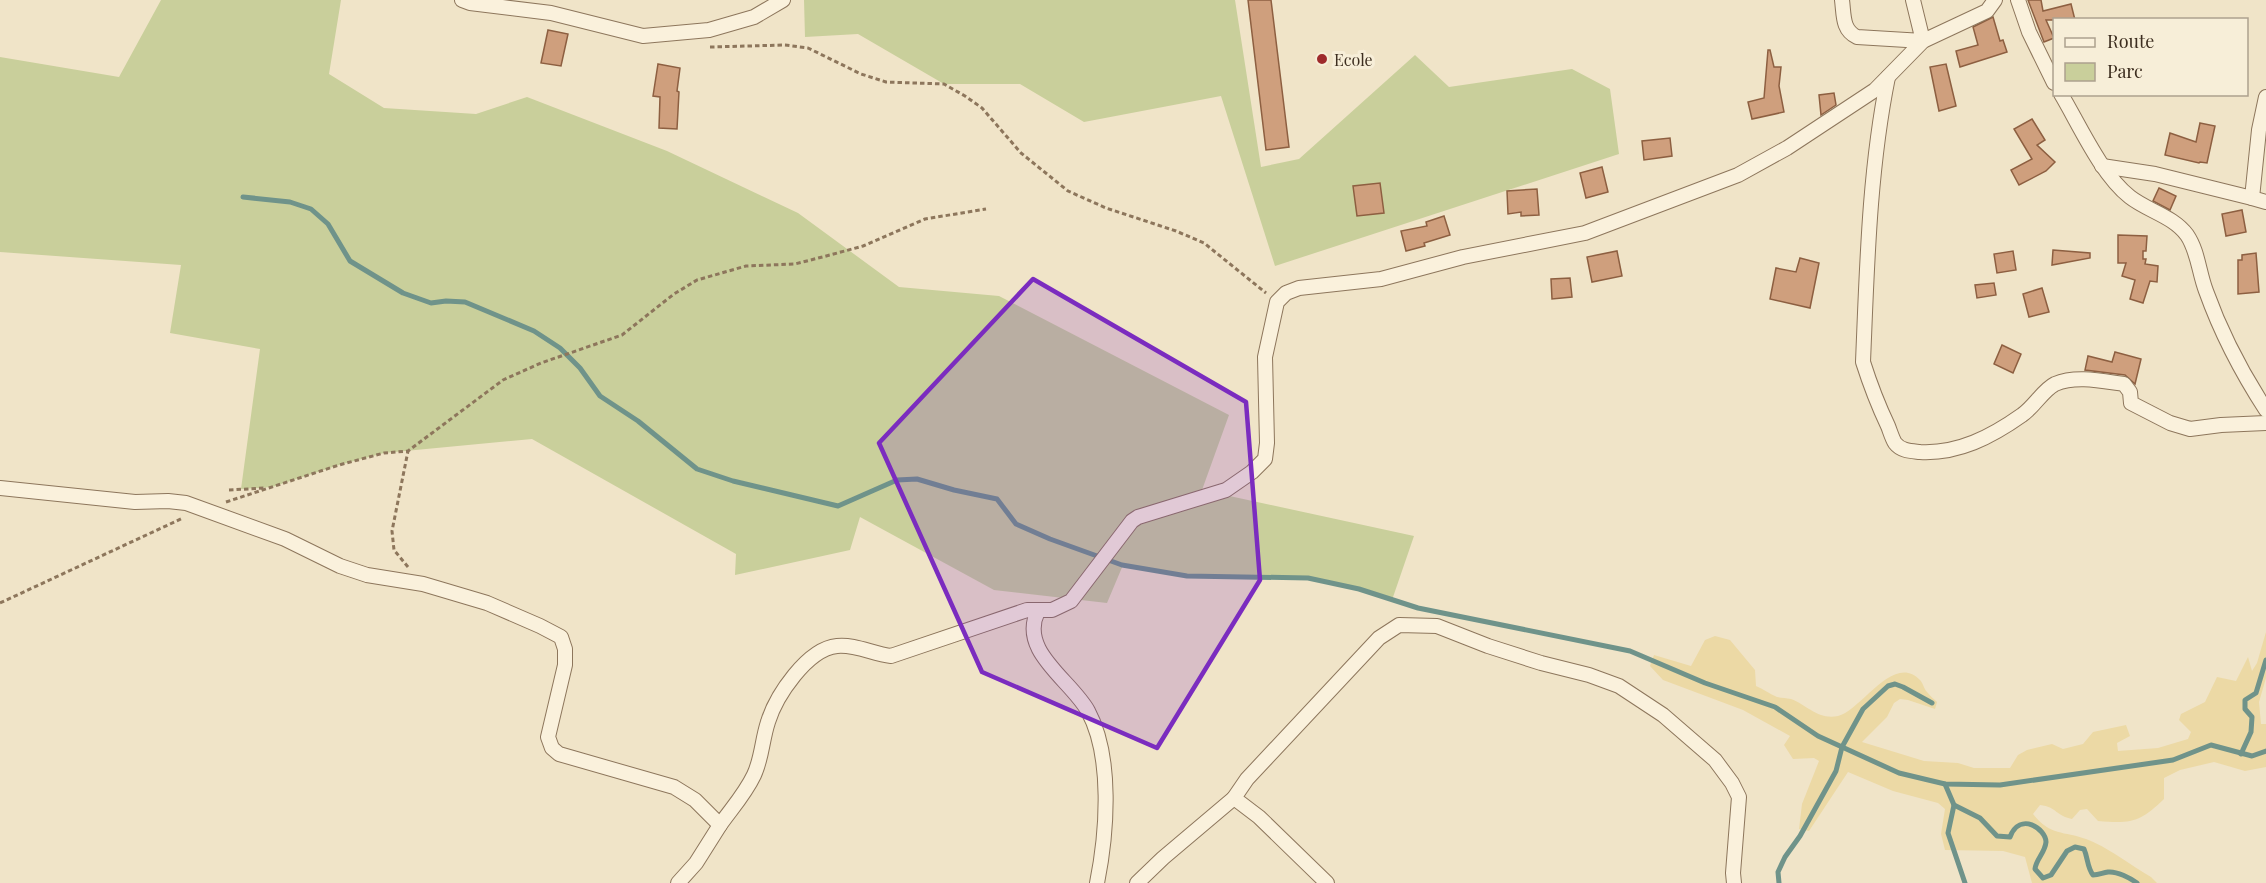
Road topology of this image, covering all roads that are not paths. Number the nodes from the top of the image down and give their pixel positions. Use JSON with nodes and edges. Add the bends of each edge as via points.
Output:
{"nodes":[{"id":1,"x":462,"y":0,"type":"edge"},
{"id":2,"x":783,"y":0,"type":"edge"},
{"id":3,"x":1842,"y":0,"type":"edge"},
{"id":4,"x":1913,"y":0,"type":"edge"},
{"id":5,"x":1995,"y":0,"type":"edge"},
{"id":6,"x":2018,"y":0,"type":"edge"},
{"id":7,"x":534,"y":5,"type":"edge"},
{"id":8,"x":1987,"y":6,"type":"edge"},
{"id":9,"x":1923,"y":41,"type":"junction"},
{"id":10,"x":1889,"y":77,"type":"junction"},
{"id":11,"x":2053,"y":79,"type":"edge"},
{"id":12,"x":2062,"y":96,"type":"edge"},
{"id":13,"x":2266,"y":97,"type":"edge"},
{"id":14,"x":2102,"y":166,"type":"junction"},
{"id":15,"x":2252,"y":198,"type":"junction"},
{"id":16,"x":2266,"y":202,"type":"edge"},
{"id":17,"x":2263,"y":401,"type":"edge"},
{"id":18,"x":2266,"y":423,"type":"edge"},
{"id":19,"x":0,"y":488,"type":"edge"},
{"id":20,"x":1038,"y":611,"type":"junction"},
{"id":21,"x":1234,"y":798,"type":"junction"},
{"id":22,"x":720,"y":825,"type":"junction"},
{"id":23,"x":678,"y":883,"type":"edge"},
{"id":24,"x":1097,"y":883,"type":"edge"},
{"id":25,"x":1137,"y":883,"type":"edge"},
{"id":26,"x":1327,"y":883,"type":"edge"},
{"id":27,"x":1734,"y":883,"type":"edge"}],
"edges":[{"from":1,"to":7,"type":"street"},
{"from":2,"to":7,"type":"street","via":[[754,17],[709,30],[643,36],[551,13]]},
{"from":3,"to":9,"type":"street","via":[[1845,27],[1850,34]]},
{"from":4,"to":9,"type":"street"},
{"from":5,"to":8,"type":"street"},
{"from":6,"to":11,"type":"street"},
{"from":8,"to":9,"type":"street"},
{"from":9,"to":10,"type":"street"},
{"from":10,"to":18,"type":"street","via":[[1873,177],[1863,362],[1896,444],[1906,451],[1956,450],[2010,423],[2053,385],[2090,379],[2124,384],[2131,403],[2190,429]]},
{"from":10,"to":20,"type":"street","via":[[1875,90],[1738,175],[1585,233],[1463,257],[1381,279],[1299,288],[1286,293],[1277,302],[1265,357],[1264,459],[1226,490],[1132,521],[1071,601],[1061,608]]},
{"from":12,"to":14,"type":"street"},
{"from":13,"to":15,"type":"street"},
{"from":14,"to":15,"type":"street","via":[[2155,174]]},
{"from":14,"to":17,"type":"street","via":[[2130,197],[2186,233],[2227,342]]},
{"from":15,"to":16,"type":"street"},
{"from":19,"to":22,"type":"street","via":[[135,502],[186,503],[285,539],[340,566],[487,603],[540,626],[561,637],[565,649],[565,665],[548,737],[552,748],[559,754],[674,787],[695,800]]},
{"from":20,"to":22,"type":"street","via":[[1027,610],[891,656],[848,646],[834,646],[819,653],[784,688],[768,721],[755,774]]},
{"from":20,"to":24,"type":"street","via":[[1033,637],[1042,655],[1087,708],[1101,748],[1107,810]]},
{"from":21,"to":25,"type":"street"},
{"from":21,"to":26,"type":"street"},
{"from":21,"to":27,"type":"street","via":[[1247,779],[1379,638],[1399,626],[1437,626],[1619,686],[1663,715],[1715,759],[1739,797]]},
{"from":22,"to":23,"type":"street"}]}
